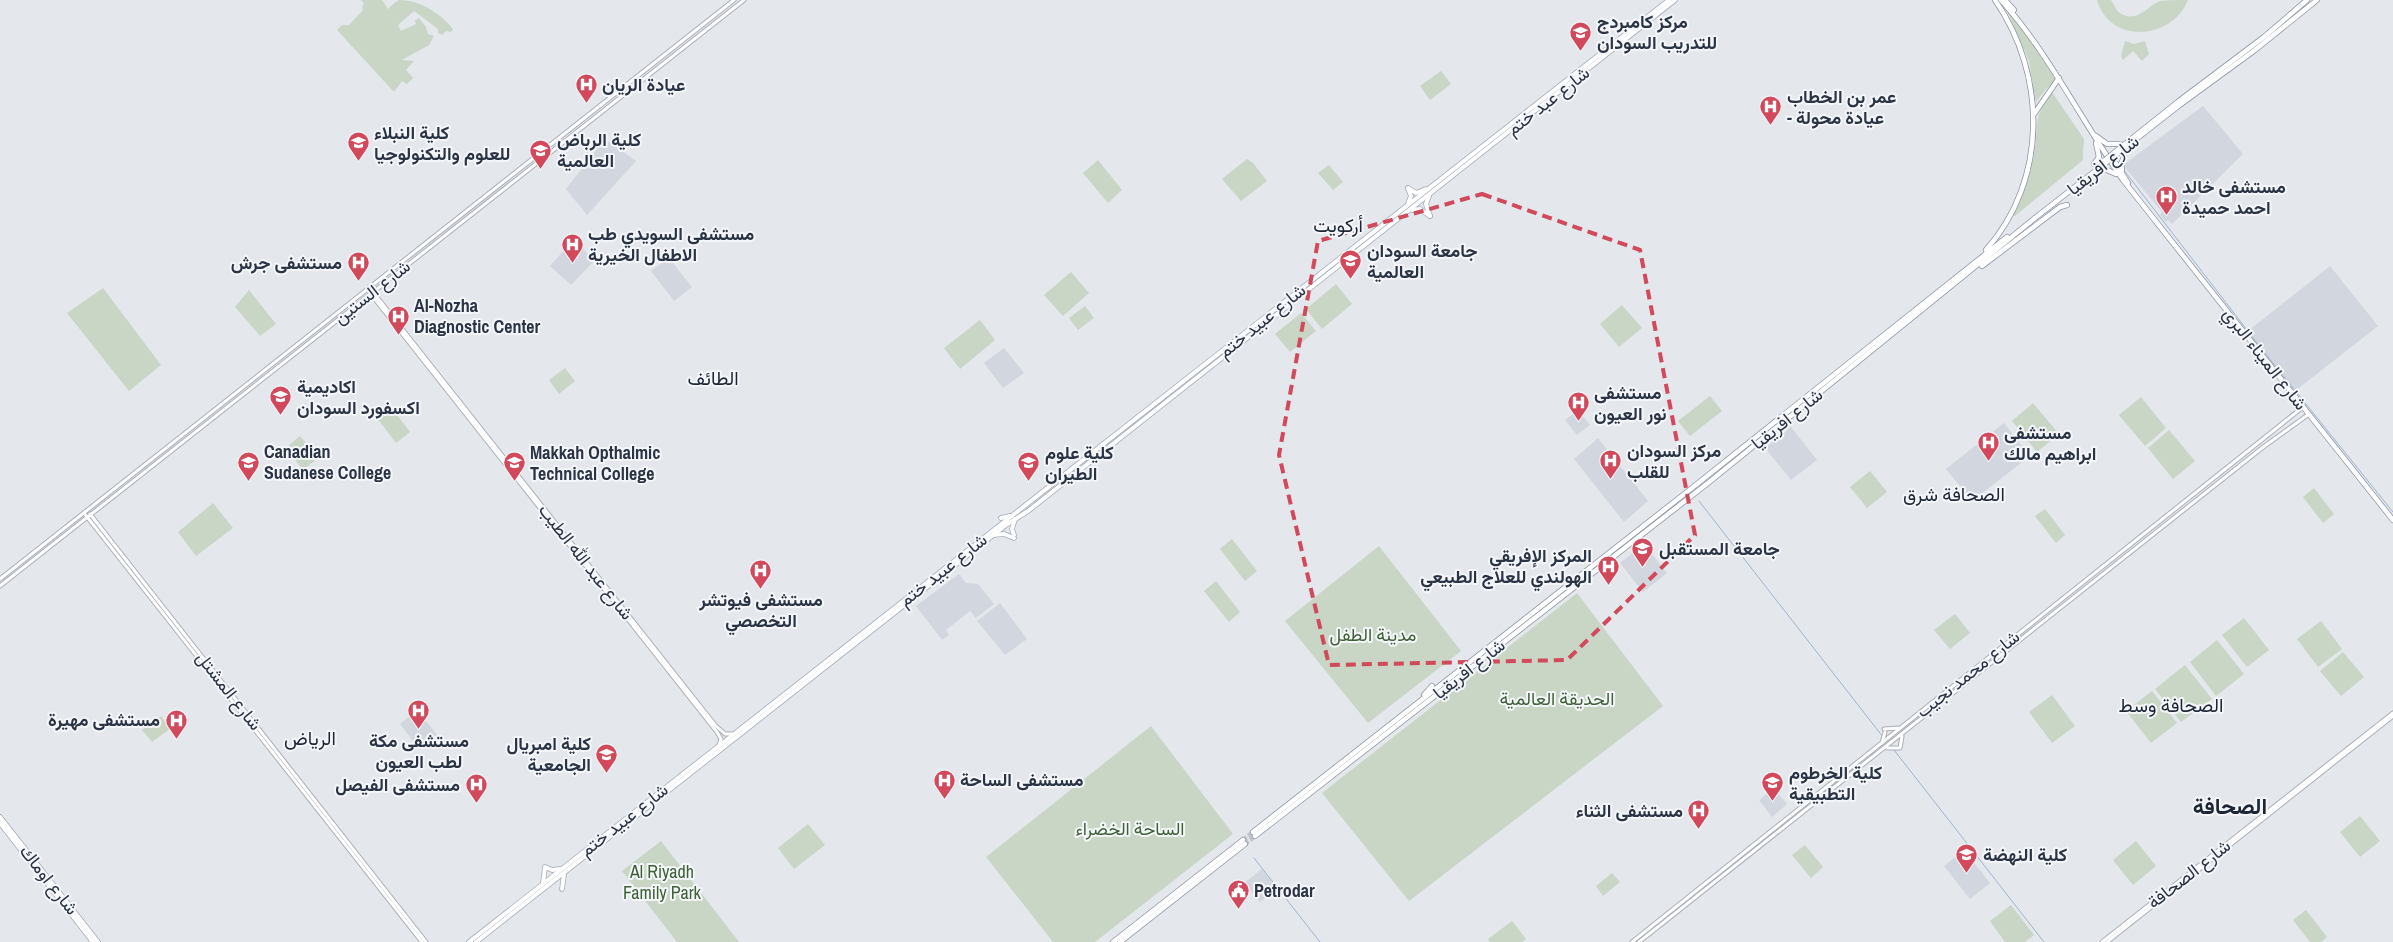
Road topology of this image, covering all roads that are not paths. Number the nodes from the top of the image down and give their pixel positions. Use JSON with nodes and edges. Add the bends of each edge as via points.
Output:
{"nodes":[{"id":1,"x":734,"y":0,"type":"edge"},
{"id":2,"x":744,"y":0,"type":"edge"},
{"id":3,"x":1669,"y":0,"type":"edge"},
{"id":4,"x":1675,"y":0,"type":"edge"},
{"id":5,"x":1995,"y":0,"type":"edge"},
{"id":6,"x":2001,"y":0,"type":"edge"},
{"id":7,"x":2005,"y":0,"type":"edge"},
{"id":8,"x":2307,"y":0,"type":"edge"},
{"id":9,"x":2317,"y":0,"type":"edge"},
{"id":10,"x":2242,"y":49,"type":"dead end"},
{"id":11,"x":2250,"y":49,"type":"junction"},
{"id":12,"x":2238,"y":63,"type":"junction"},
{"id":13,"x":2234,"y":70,"type":"dead end"},
{"id":14,"x":1579,"y":74,"type":"junction"},
{"id":15,"x":2059,"y":78,"type":"junction"},
{"id":16,"x":1570,"y":81,"type":"junction"},
{"id":17,"x":2180,"y":102,"type":"junction"},
{"id":18,"x":2034,"y":114,"type":"junction"},
{"id":19,"x":2095,"y":137,"type":"junction"},
{"id":20,"x":2120,"y":144,"type":"dead end"},
{"id":21,"x":2124,"y":157,"type":"dead end"},
{"id":22,"x":2094,"y":164,"type":"dead end"},
{"id":23,"x":2107,"y":170,"type":"dead end"},
{"id":24,"x":2124,"y":179,"type":"junction"},
{"id":25,"x":1432,"y":186,"type":"junction"},
{"id":26,"x":1430,"y":194,"type":"junction"},
{"id":27,"x":1418,"y":200,"type":"junction"},
{"id":28,"x":2067,"y":205,"type":"dead end"},
{"id":29,"x":1408,"y":209,"type":"junction"},
{"id":30,"x":2035,"y":217,"type":"junction"},
{"id":31,"x":1986,"y":250,"type":"dead end"},
{"id":32,"x":1972,"y":271,"type":"junction"},
{"id":33,"x":368,"y":288,"type":"junction"},
{"id":34,"x":371,"y":292,"type":"junction"},
{"id":35,"x":1904,"y":314,"type":"dead end"},
{"id":36,"x":1902,"y":322,"type":"junction"},
{"id":37,"x":1883,"y":342,"type":"junction"},
{"id":38,"x":1881,"y":349,"type":"dead end"},
{"id":39,"x":285,"y":354,"type":"junction"},
{"id":40,"x":288,"y":358,"type":"junction"},
{"id":41,"x":1813,"y":395,"type":"junction"},
{"id":42,"x":1806,"y":400,"type":"junction"},
{"id":43,"x":2304,"y":407,"type":"junction"},
{"id":44,"x":2293,"y":414,"type":"junction"},
{"id":45,"x":2309,"y":414,"type":"junction"},
{"id":46,"x":2298,"y":421,"type":"junction"},
{"id":47,"x":1753,"y":440,"type":"junction"},
{"id":48,"x":1745,"y":441,"type":"dead end"},
{"id":49,"x":1738,"y":458,"type":"junction"},
{"id":50,"x":1737,"y":464,"type":"dead end"},
{"id":51,"x":141,"y":468,"type":"junction"},
{"id":52,"x":144,"y":472,"type":"junction"},
{"id":53,"x":526,"y":488,"type":"junction"},
{"id":54,"x":88,"y":510,"type":"junction"},
{"id":55,"x":84,"y":513,"type":"junction"},
{"id":56,"x":89,"y":515,"type":"junction"},
{"id":57,"x":1013,"y":517,"type":"junction"},
{"id":58,"x":1001,"y":518,"type":"dead end"},
{"id":59,"x":2393,"y":520,"type":"edge"},
{"id":60,"x":993,"y":535,"type":"junction"},
{"id":61,"x":1623,"y":536,"type":"dead end"},
{"id":62,"x":1615,"y":548,"type":"junction"},
{"id":63,"x":0,"y":579,"type":"edge"},
{"id":64,"x":0,"y":586,"type":"edge"},
{"id":65,"x":1555,"y":598,"type":"junction"},
{"id":66,"x":1546,"y":602,"type":"junction"},
{"id":67,"x":1552,"y":604,"type":"junction"},
{"id":68,"x":1509,"y":631,"type":"junction"},
{"id":69,"x":1498,"y":634,"type":"dead end"},
{"id":70,"x":1494,"y":655,"type":"dead end"},
{"id":71,"x":1484,"y":657,"type":"junction"},
{"id":72,"x":1432,"y":686,"type":"dead end"},
{"id":73,"x":1417,"y":703,"type":"junction"},
{"id":74,"x":2393,"y":714,"type":"edge"},
{"id":75,"x":1903,"y":727,"type":"junction"},
{"id":76,"x":1904,"y":733,"type":"junction"},
{"id":77,"x":734,"y":734,"type":"junction"},
{"id":78,"x":719,"y":746,"type":"junction"},
{"id":79,"x":1879,"y":747,"type":"junction"},
{"id":80,"x":1882,"y":751,"type":"junction"},
{"id":81,"x":690,"y":771,"type":"junction"},
{"id":82,"x":0,"y":817,"type":"edge"},
{"id":83,"x":0,"y":823,"type":"edge"},
{"id":84,"x":1244,"y":842,"type":"tunnel mouth"},
{"id":85,"x":563,"y":871,"type":"junction"},
{"id":86,"x":543,"y":884,"type":"junction"},
{"id":87,"x":562,"y":889,"type":"dead end"},
{"id":88,"x":1169,"y":900,"type":"junction"},
{"id":89,"x":93,"y":942,"type":"edge"},
{"id":90,"x":98,"y":942,"type":"edge"},
{"id":91,"x":422,"y":942,"type":"edge"},
{"id":92,"x":426,"y":942,"type":"edge"},
{"id":93,"x":469,"y":942,"type":"edge"},
{"id":94,"x":476,"y":942,"type":"edge"},
{"id":95,"x":1113,"y":942,"type":"edge"},
{"id":96,"x":1120,"y":942,"type":"edge"},
{"id":97,"x":1632,"y":942,"type":"edge"},
{"id":98,"x":1639,"y":942,"type":"edge"},
{"id":99,"x":2102,"y":942,"type":"edge"},
{"id":100,"x":2107,"y":942,"type":"edge"}],
"edges":[{"from":1,"to":33,"type":"main road","name":"شارع الستين"},
{"from":2,"to":34,"type":"main road","name":"شارع الستين"},
{"from":3,"to":14,"type":"main road","name":"شارع عبد ختم"},
{"from":4,"to":14,"type":"main road","name":"شارع عبد ختم"},
{"from":5,"to":18,"type":"highway","via":[[2023,53],[2031,83]]},
{"from":6,"to":15,"type":"highway"},
{"from":7,"to":19,"type":"highway","via":[[2047,54]]},
{"from":8,"to":11,"type":"highway","name":"شارع افريقيا"},
{"from":9,"to":12,"type":"highway","name":"شارع افريقيا"},
{"from":10,"to":11,"type":"highway"},
{"from":11,"to":17,"type":"highway","name":"شارع افريقيا"},
{"from":12,"to":13,"type":"highway"},
{"from":12,"to":17,"type":"highway","name":"شارع افريقيا"},
{"from":14,"to":16,"type":"main road","name":"شارع عبد ختم"},
{"from":15,"to":18,"type":"highway"},
{"from":15,"to":19,"type":"highway"},
{"from":16,"to":25,"type":"main road","name":"شارع عبد ختم"},
{"from":16,"to":26,"type":"main road","name":"شارع عبد ختم"},
{"from":17,"to":30,"type":"highway","name":"شارع افريقيا","bridge":true},
{"from":18,"to":31,"type":"highway","via":[[2031,156],[2022,191],[2000,235]]},
{"from":19,"to":20,"type":"highway","via":[[2108,144]]},
{"from":19,"to":22,"type":"highway","via":[[2099,157]]},
{"from":19,"to":24,"type":"highway"},
{"from":21,"to":24,"type":"highway","via":[[2121,167]]},
{"from":23,"to":24,"type":"highway"},
{"from":24,"to":43,"type":"highway","name":"شارع الميناء البري"},
{"from":25,"to":27,"type":"main road","name":"شارع عبد ختم"},
{"from":25,"to":29,"type":"main road","via":[[1416,193],[1408,188],[1411,198]]},
{"from":26,"to":27,"type":"main road","name":"شارع عبد ختم"},
{"from":26,"to":29,"type":"main road","via":[[1426,204],[1430,216],[1420,209]]},
{"from":27,"to":29,"type":"main road","name":"شارع عبيد ختم"},
{"from":28,"to":32,"type":"highway"},
{"from":29,"to":57,"type":"main road","name":"شارع عبيد ختم"},
{"from":29,"to":57,"type":"main road","name":"شارع عبيد ختم"},
{"from":30,"to":32,"type":"highway","name":"شارع افريقيا"},
{"from":30,"to":36,"type":"highway","name":"شارع افريقيا"},
{"from":32,"to":37,"type":"highway","name":"شارع افريقيا"},
{"from":33,"to":34,"type":"main road","name":"شارع عبد الله الطيب"},
{"from":33,"to":39,"type":"main road","name":"شارع الستين"},
{"from":34,"to":40,"type":"main road","name":"شارع الستين"},
{"from":34,"to":53,"type":"main road","name":"شارع عبد الله الطيب"},
{"from":35,"to":36,"type":"highway"},
{"from":36,"to":41,"type":"highway","name":"شارع افريقيا"},
{"from":37,"to":38,"type":"highway"},
{"from":37,"to":41,"type":"highway","name":"شارع افريقيا"},
{"from":39,"to":40,"type":"main road"},
{"from":39,"to":51,"type":"main road","name":"شارع الستين"},
{"from":40,"to":52,"type":"main road","name":"شارع الستين"},
{"from":41,"to":42,"type":"highway","name":"شارع افريقيا"},
{"from":42,"to":47,"type":"highway","name":"شارع افريقيا"},
{"from":42,"to":49,"type":"highway","name":"شارع افريقيا"},
{"from":43,"to":44,"type":"main road","name":"شارع محمد نجيب"},
{"from":43,"to":45,"type":"highway","name":"شارع الميناء البري"},
{"from":44,"to":46,"type":"main road"},
{"from":44,"to":75,"type":"main road","name":"شارع محمد نجيب"},
{"from":45,"to":46,"type":"main road","name":"شارع محمد نجيب"},
{"from":45,"to":59,"type":"highway","name":"شارع الميناء البري"},
{"from":46,"to":76,"type":"main road","name":"شارع محمد نجيب"},
{"from":47,"to":48,"type":"highway"},
{"from":47,"to":62,"type":"highway","name":"شارع افريقيا"},
{"from":49,"to":50,"type":"highway"},
{"from":49,"to":65,"type":"highway","name":"شارع افريقيا","via":[[1603,567]]},
{"from":51,"to":52,"type":"main road"},
{"from":51,"to":54,"type":"main road","name":"شارع الستين"},
{"from":52,"to":56,"type":"main road","name":"شارع الستين"},
{"from":53,"to":77,"type":"main road","name":"شارع عبد الله الطيب","via":[[715,725],[725,734]]},
{"from":53,"to":78,"type":"main road","name":"شارع عبد الله الطيب","via":[[718,732]]},
{"from":54,"to":55,"type":"main road","name":"شارع الستين"},
{"from":54,"to":56,"type":"main road","name":"شارع المشتل"},
{"from":55,"to":56,"type":"main road","name":"شارع المشتل"},
{"from":55,"to":63,"type":"main road","name":"شارع الستين"},
{"from":56,"to":64,"type":"main road","name":"شارع الستين"},
{"from":56,"to":91,"type":"main road","name":"شارع المشتل"},
{"from":56,"to":92,"type":"main road","name":"شارع المشتل"},
{"from":57,"to":58,"type":"main road"},
{"from":57,"to":60,"type":"main road","name":"شارع عبيد ختم"},
{"from":57,"to":60,"type":"main road","via":[[1014,537]]},
{"from":57,"to":77,"type":"main road","name":"شارع عبيد ختم"},
{"from":60,"to":81,"type":"main road","name":"شارع عبيد ختم"},
{"from":61,"to":62,"type":"highway"},
{"from":62,"to":65,"type":"highway","name":"شارع افريقيا"},
{"from":65,"to":66,"type":"highway","name":"شارع افريقيا"},
{"from":65,"to":67,"type":"highway","name":"شارع افريقيا"},
{"from":66,"to":67,"type":"highway"},
{"from":66,"to":68,"type":"highway","name":"شارع افريقيا"},
{"from":67,"to":71,"type":"highway","name":"شارع افريقيا"},
{"from":68,"to":69,"type":"highway"},
{"from":68,"to":73,"type":"highway","name":"شارع افريقيا"},
{"from":70,"to":71,"type":"highway"},
{"from":71,"to":73,"type":"highway","name":"شارع افريقيا","via":[[1254,834]]},
{"from":72,"to":73,"type":"highway"},
{"from":74,"to":99,"type":"main road","name":"شارع الصحافة"},
{"from":74,"to":100,"type":"main road","name":"شارع الصحافة"},
{"from":75,"to":79,"type":"main road","name":"شارع محمد نجيب"},
{"from":75,"to":79,"type":"main road","via":[[1885,730]]},
{"from":76,"to":80,"type":"main road","name":"شارع محمد نجيب"},
{"from":76,"to":80,"type":"main road","via":[[1899,748],[1890,747]]},
{"from":77,"to":78,"type":"main road","name":"شارع عبيد ختم"},
{"from":78,"to":81,"type":"main road","name":"شارع عبيد ختم"},
{"from":79,"to":97,"type":"main road","name":"شارع محمد نجيب"},
{"from":80,"to":98,"type":"main road","name":"شارع محمد نجيب"},
{"from":81,"to":85,"type":"main road","name":"شارع عبيد ختم"},
{"from":82,"to":90,"type":"main road","name":"شارع اوماك"},
{"from":83,"to":89,"type":"main road","name":"شارع اوماك"},
{"from":84,"to":88,"type":"highway"},
{"from":85,"to":86,"type":"main road","name":"شارع عبيد ختم"},
{"from":85,"to":86,"type":"main road","via":[[545,867]]},
{"from":85,"to":87,"type":"main road"},
{"from":85,"to":94,"type":"main road","name":"شارع عبيد ختم"},
{"from":86,"to":93,"type":"main road","name":"شارع عبيد ختم"},
{"from":88,"to":95,"type":"highway"},
{"from":88,"to":96,"type":"highway"}]}
